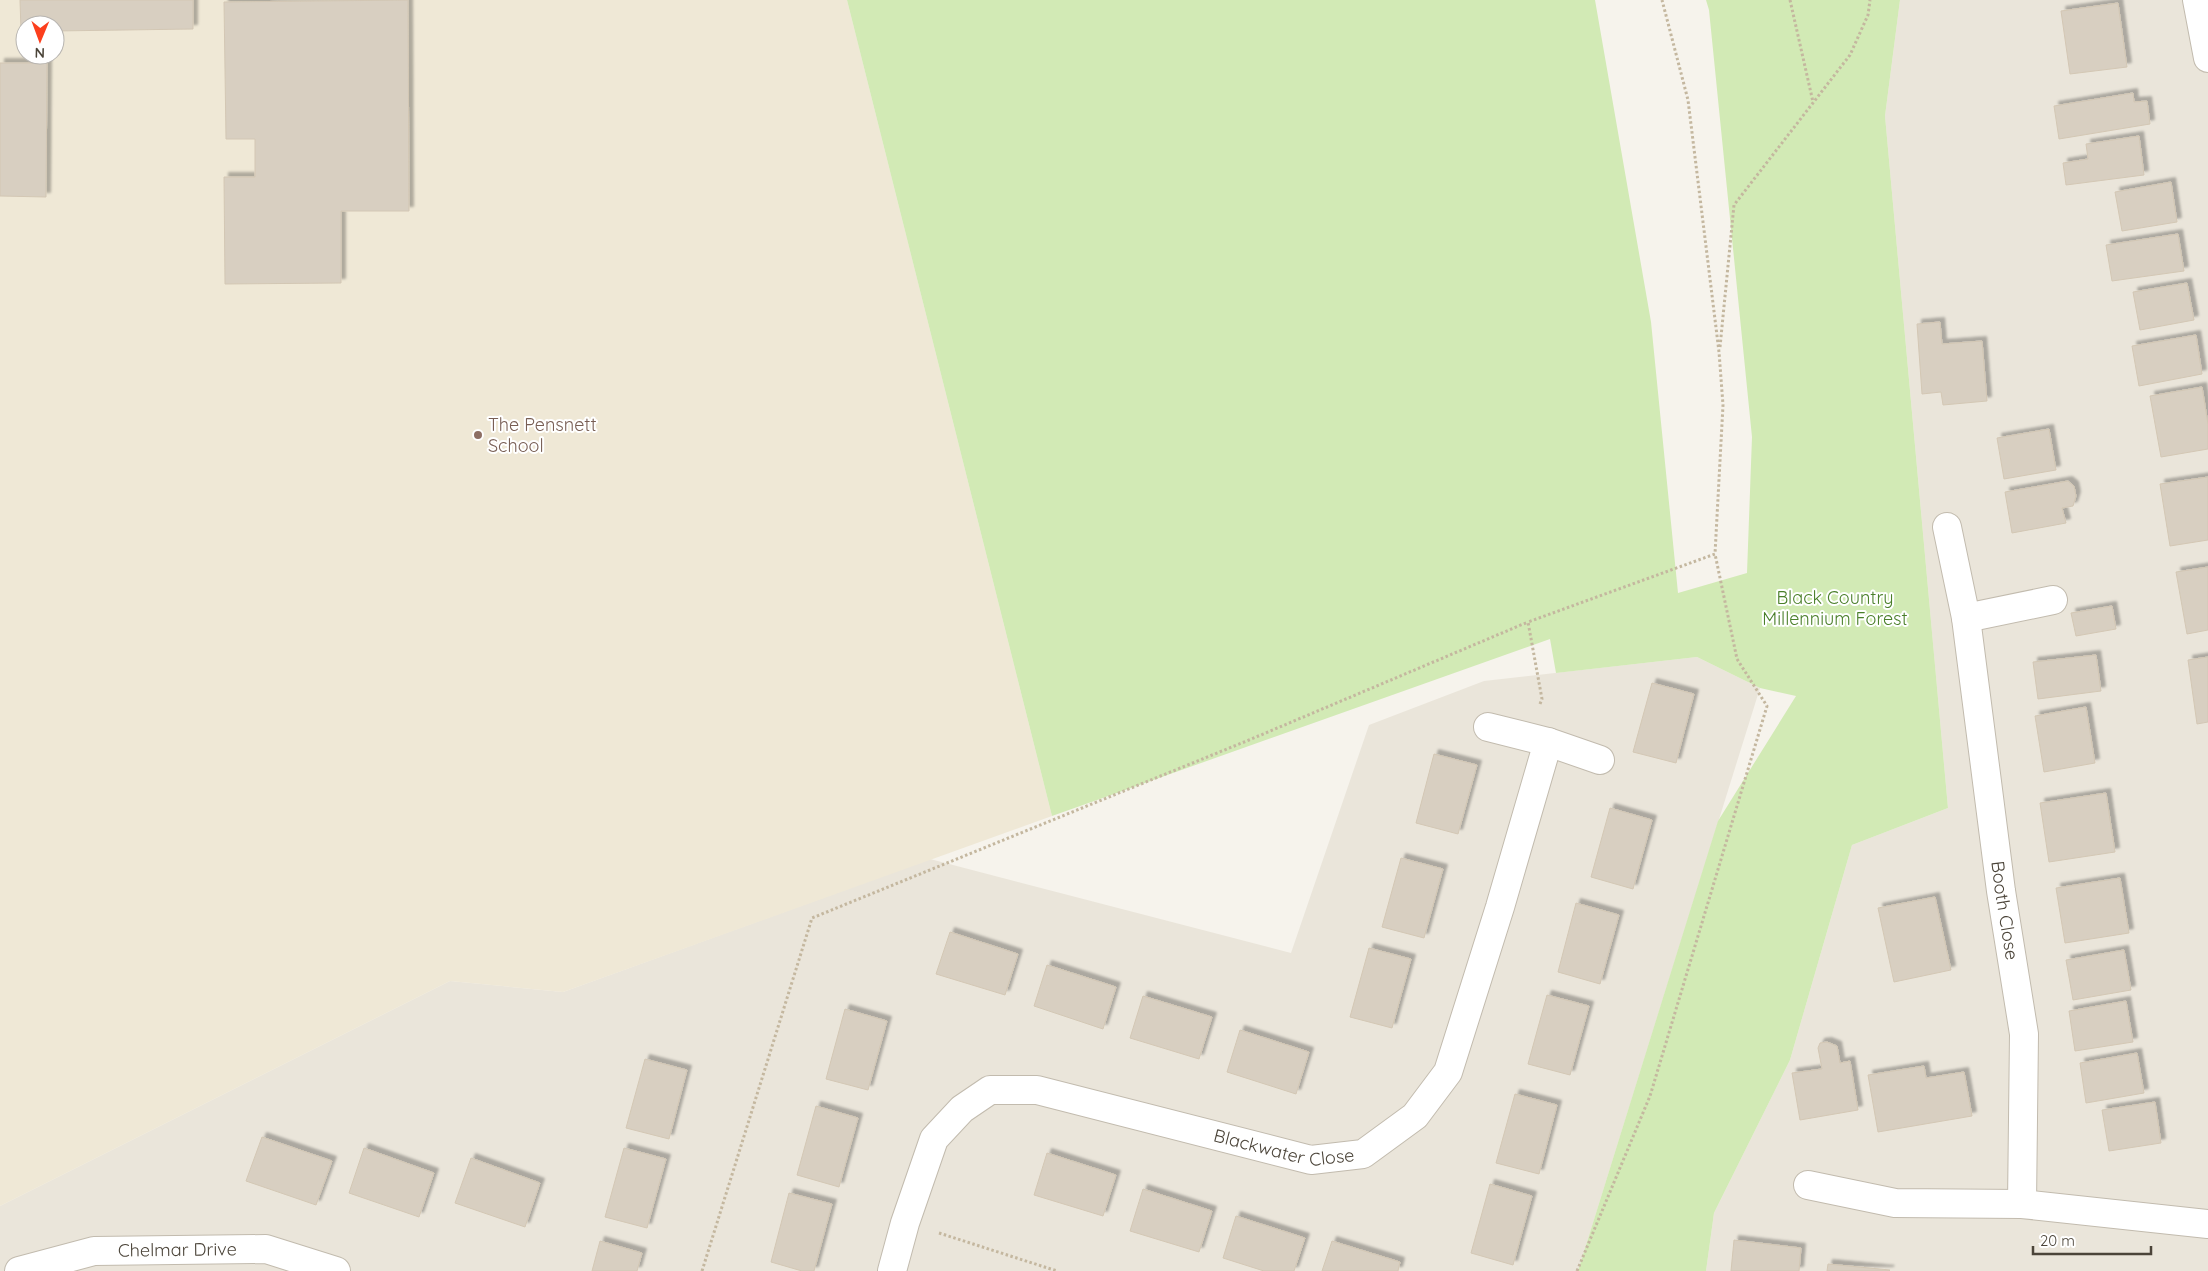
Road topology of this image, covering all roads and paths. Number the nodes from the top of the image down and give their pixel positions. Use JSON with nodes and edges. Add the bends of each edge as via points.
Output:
{"nodes":[{"id":1,"x":1662,"y":0,"type":"edge"},
{"id":2,"x":1790,"y":0,"type":"edge"},
{"id":3,"x":1870,"y":0,"type":"edge"},
{"id":4,"x":2197,"y":0,"type":"edge"},
{"id":5,"x":2208,"y":58,"type":"edge"},
{"id":6,"x":1813,"y":103,"type":"junction"},
{"id":7,"x":1719,"y":352,"type":"junction"},
{"id":8,"x":1947,"y":527,"type":"dead end"},
{"id":9,"x":1715,"y":554,"type":"junction"},
{"id":10,"x":2053,"y":600,"type":"dead end"},
{"id":11,"x":1966,"y":618,"type":"junction"},
{"id":12,"x":1528,"y":622,"type":"junction"},
{"id":13,"x":1488,"y":727,"type":"dead end"},
{"id":14,"x":1538,"y":740,"type":"junction"},
{"id":15,"x":1600,"y":760,"type":"dead end"},
{"id":16,"x":1808,"y":1186,"type":"dead end"},
{"id":17,"x":2022,"y":1204,"type":"junction"},
{"id":18,"x":905,"y":1223,"type":"junction"},
{"id":19,"x":2208,"y":1224,"type":"edge"},
{"id":20,"x":19,"y":1271,"type":"edge"},
{"id":21,"x":336,"y":1271,"type":"edge"},
{"id":22,"x":702,"y":1271,"type":"edge"},
{"id":23,"x":892,"y":1271,"type":"edge"},
{"id":24,"x":1057,"y":1271,"type":"edge"},
{"id":25,"x":1577,"y":1271,"type":"edge"}],
"edges":[{"from":1,"to":7,"type":"path","via":[[1688,100]]},
{"from":2,"to":6,"type":"path"},
{"from":3,"to":6,"type":"path","via":[[1868,15],[1850,55]]},
{"from":4,"to":5,"type":"street"},
{"from":6,"to":7,"type":"path","via":[[1734,205]]},
{"from":7,"to":9,"type":"path","via":[[1723,405]]},
{"from":8,"to":11,"type":"street","name":"Booth Close"},
{"from":9,"to":12,"type":"path"},
{"from":9,"to":25,"type":"path","via":[[1737,659],[1767,706],[1650,1096]]},
{"from":10,"to":11,"type":"street"},
{"from":11,"to":17,"type":"street","name":"Booth Close","via":[[2001,891],[2024,1034]]},
{"from":12,"to":14,"type":"path","via":[[1542,699]]},
{"from":12,"to":22,"type":"path","via":[[812,918]]},
{"from":13,"to":14,"type":"street"},
{"from":14,"to":15,"type":"street"},
{"from":14,"to":18,"type":"street","name":"Blackwater Close","via":[[1500,907],[1448,1072],[1415,1116],[1363,1154],[1311,1160],[1037,1090],[990,1090],[962,1109],[934,1139]]},
{"from":16,"to":17,"type":"street","via":[[1896,1203]]},
{"from":17,"to":19,"type":"street"},
{"from":18,"to":23,"type":"street","name":"Blackwater Close"},
{"from":18,"to":24,"type":"path"},
{"from":20,"to":21,"type":"street","name":"Chelmar Drive","via":[[94,1251],[266,1249]]}]}
